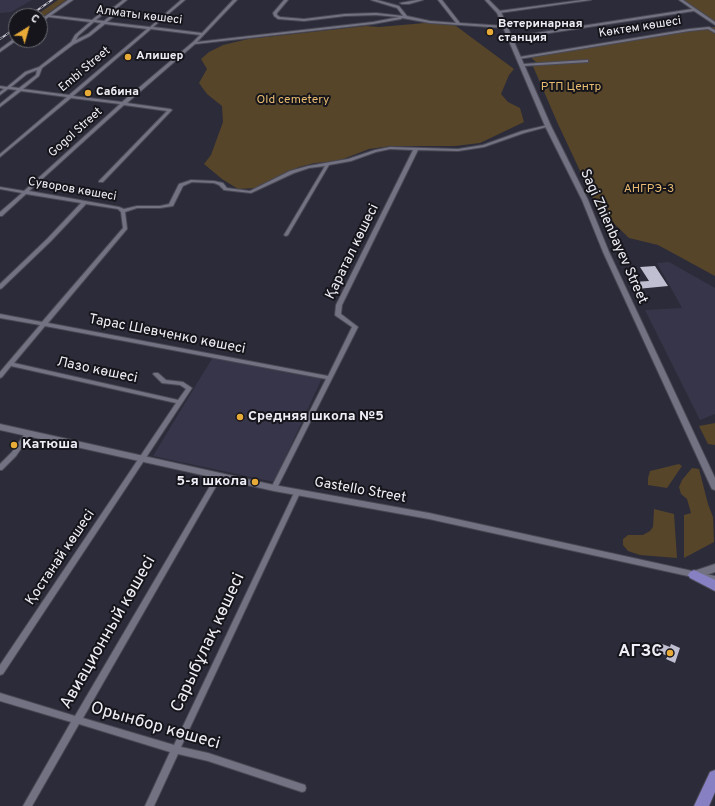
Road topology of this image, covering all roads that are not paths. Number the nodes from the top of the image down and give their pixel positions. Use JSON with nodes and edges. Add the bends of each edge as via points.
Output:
{"nodes":[{"id":1,"x":71,"y":0,"type":"edge"},
{"id":2,"x":126,"y":0,"type":"edge"},
{"id":3,"x":183,"y":0,"type":"edge"},
{"id":4,"x":235,"y":0,"type":"edge"},
{"id":5,"x":286,"y":0,"type":"edge"},
{"id":6,"x":373,"y":0,"type":"edge"},
{"id":7,"x":397,"y":0,"type":"edge"},
{"id":8,"x":421,"y":0,"type":"edge"},
{"id":9,"x":440,"y":0,"type":"edge"},
{"id":10,"x":487,"y":0,"type":"edge"},
{"id":11,"x":589,"y":0,"type":"edge"},
{"id":12,"x":681,"y":0,"type":"edge"},
{"id":13,"x":402,"y":3,"type":"junction"},
{"id":14,"x":398,"y":7,"type":"junction"},
{"id":15,"x":115,"y":8,"type":"junction"},
{"id":16,"x":693,"y":10,"type":"junction"},
{"id":17,"x":499,"y":12,"type":"junction"},
{"id":18,"x":48,"y":16,"type":"joint"},
{"id":19,"x":406,"y":17,"type":"junction"},
{"id":20,"x":93,"y":21,"type":"junction"},
{"id":21,"x":105,"y":22,"type":"junction"},
{"id":22,"x":459,"y":24,"type":"junction"},
{"id":23,"x":715,"y":24,"type":"edge"},
{"id":24,"x":505,"y":27,"type":"junction"},
{"id":25,"x":152,"y":28,"type":"junction"},
{"id":26,"x":715,"y":32,"type":"edge"},
{"id":27,"x":203,"y":34,"type":"junction"},
{"id":28,"x":510,"y":38,"type":"junction"},
{"id":29,"x":73,"y":42,"type":"junction"},
{"id":30,"x":194,"y":43,"type":"junction"},
{"id":31,"x":519,"y":58,"type":"junction"},
{"id":32,"x":587,"y":62,"type":"dead end"},
{"id":33,"x":523,"y":65,"type":"junction"},
{"id":34,"x":40,"y":68,"type":"junction"},
{"id":35,"x":0,"y":87,"type":"edge"},
{"id":36,"x":8,"y":88,"type":"junction"},
{"id":37,"x":21,"y":90,"type":"junction"},
{"id":38,"x":0,"y":94,"type":"edge"},
{"id":39,"x":70,"y":96,"type":"junction"},
{"id":40,"x":123,"y":104,"type":"junction"},
{"id":41,"x":0,"y":106,"type":"edge"},
{"id":42,"x":548,"y":126,"type":"junction"},
{"id":43,"x":416,"y":149,"type":"junction"},
{"id":44,"x":0,"y":156,"type":"edge"},
{"id":45,"x":327,"y":165,"type":"junction"},
{"id":46,"x":101,"y":181,"type":"dead end"},
{"id":47,"x":0,"y":188,"type":"edge"},
{"id":48,"x":26,"y":191,"type":"junction"},
{"id":49,"x":84,"y":202,"type":"junction"},
{"id":50,"x":124,"y":211,"type":"junction"},
{"id":51,"x":0,"y":215,"type":"edge"},
{"id":52,"x":286,"y":235,"type":"dead end"},
{"id":53,"x":0,"y":288,"type":"edge"},
{"id":54,"x":0,"y":316,"type":"edge"},
{"id":55,"x":44,"y":324,"type":"junction"},
{"id":56,"x":10,"y":364,"type":"junction"},
{"id":57,"x":156,"y":374,"type":"dead end"},
{"id":58,"x":0,"y":376,"type":"edge"},
{"id":59,"x":330,"y":378,"type":"junction"},
{"id":60,"x":180,"y":402,"type":"junction"},
{"id":61,"x":0,"y":427,"type":"edge"},
{"id":62,"x":28,"y":434,"type":"junction"},
{"id":63,"x":143,"y":459,"type":"junction"},
{"id":64,"x":0,"y":468,"type":"edge"},
{"id":65,"x":219,"y":476,"type":"junction"},
{"id":66,"x":715,"y":487,"type":"edge"},
{"id":67,"x":274,"y":488,"type":"junction"},
{"id":68,"x":297,"y":493,"type":"junction"},
{"id":69,"x":715,"y":568,"type":"edge"},
{"id":70,"x":694,"y":575,"type":"junction"},
{"id":71,"x":715,"y":579,"type":"edge"},
{"id":72,"x":715,"y":586,"type":"edge"},
{"id":73,"x":0,"y":672,"type":"edge"},
{"id":74,"x":0,"y":697,"type":"edge"},
{"id":75,"x":76,"y":720,"type":"junction"},
{"id":76,"x":175,"y":749,"type":"junction"},
{"id":77,"x":715,"y":777,"type":"edge"},
{"id":78,"x":302,"y":788,"type":"dead end"},
{"id":79,"x":27,"y":806,"type":"edge"},
{"id":80,"x":150,"y":806,"type":"edge"},
{"id":81,"x":701,"y":806,"type":"edge"}],
"edges":[{"from":1,"to":18,"type":"street"},
{"from":2,"to":15,"type":"street"},
{"from":3,"to":25,"type":"street","name":"Embi Street"},
{"from":4,"to":27,"type":"street","name":"Gogol Street"},
{"from":5,"to":19,"type":"street","via":[[275,15],[280,18],[304,20],[345,15],[387,14]]},
{"from":6,"to":14,"type":"street"},
{"from":7,"to":13,"type":"street"},
{"from":8,"to":13,"type":"street"},
{"from":9,"to":22,"type":"street"},
{"from":10,"to":17,"type":"main road","name":"Sagi Zhienbayev Street"},
{"from":11,"to":17,"type":"street"},
{"from":12,"to":16,"type":"street"},
{"from":13,"to":14,"type":"street"},
{"from":14,"to":19,"type":"street"},
{"from":15,"to":20,"type":"street"},
{"from":15,"to":21,"type":"street","via":[[116,13]]},
{"from":16,"to":23,"type":"street"},
{"from":16,"to":28,"type":"street"},
{"from":17,"to":24,"type":"main road","name":"Sagi Zhienbayev Street"},
{"from":18,"to":20,"type":"street","name":"Алматы көшесі"},
{"from":19,"to":22,"type":"street"},
{"from":19,"to":30,"type":"street"},
{"from":20,"to":21,"type":"street","name":"Алматы көшесі"},
{"from":20,"to":29,"type":"street"},
{"from":21,"to":25,"type":"street","name":"Алматы көшесі"},
{"from":21,"to":29,"type":"street","via":[[89,35]]},
{"from":22,"to":24,"type":"street"},
{"from":24,"to":28,"type":"main road","name":"Sagi Zhienbayev Street"},
{"from":25,"to":27,"type":"street","name":"Алматы көшесі"},
{"from":25,"to":39,"type":"street","name":"Embi Street"},
{"from":26,"to":31,"type":"street","name":"Көктем көшесі","via":[[709,28],[690,30]]},
{"from":27,"to":30,"type":"street","name":"Gogol Street"},
{"from":28,"to":31,"type":"main road","name":"Sagi Zhienbayev Street"},
{"from":29,"to":34,"type":"street"},
{"from":30,"to":40,"type":"street","name":"Gogol Street"},
{"from":31,"to":33,"type":"main road","name":"Sagi Zhienbayev Street"},
{"from":32,"to":33,"type":"street"},
{"from":33,"to":42,"type":"main road","name":"Sagi Zhienbayev Street"},
{"from":34,"to":36,"type":"street","via":[[26,73]]},
{"from":34,"to":37,"type":"street","via":[[38,75]]},
{"from":35,"to":36,"type":"street"},
{"from":36,"to":37,"type":"street"},
{"from":36,"to":38,"type":"street"},
{"from":37,"to":39,"type":"street"},
{"from":37,"to":41,"type":"street"},
{"from":39,"to":40,"type":"street"},
{"from":39,"to":44,"type":"street","name":"Embi Street"},
{"from":40,"to":46,"type":"street","via":[[170,110]]},
{"from":40,"to":48,"type":"street","name":"Gogol Street"},
{"from":42,"to":43,"type":"street","via":[[484,146],[458,150]]},
{"from":42,"to":66,"type":"main road","name":"Sagi Zhienbayev Street","via":[[585,200],[606,252]]},
{"from":43,"to":45,"type":"street","via":[[390,148]]},
{"from":43,"to":59,"type":"street","name":"Қаратал көшесі","via":[[338,305],[338,315],[355,327]]},
{"from":45,"to":50,"type":"street","via":[[292,172],[251,192],[226,188],[214,182],[191,181],[181,185],[171,205],[137,207]]},
{"from":45,"to":52,"type":"street"},
{"from":47,"to":48,"type":"street","name":"Суворов көшесі"},
{"from":48,"to":49,"type":"street","name":"Суворов көшесі"},
{"from":48,"to":51,"type":"street","name":"Gogol Street"},
{"from":49,"to":50,"type":"street","name":"Суворов көшесі"},
{"from":49,"to":53,"type":"street"},
{"from":50,"to":55,"type":"street","name":"Суворов көшесі","via":[[125,228]]},
{"from":54,"to":55,"type":"street","name":"Тарас Шевченко көшесі"},
{"from":55,"to":56,"type":"street"},
{"from":55,"to":59,"type":"street","name":"Тарас Шевченко көшесі"},
{"from":56,"to":58,"type":"street"},
{"from":56,"to":60,"type":"street","name":"Лазо көшесі"},
{"from":57,"to":60,"type":"street","name":"Лазо көшесі","via":[[164,382],[181,383],[189,388]]},
{"from":59,"to":67,"type":"street","name":"Қаратал көшесі"},
{"from":60,"to":63,"type":"street","name":"Лазо көшесі"},
{"from":61,"to":62,"type":"street","name":"Gastello Street"},
{"from":62,"to":63,"type":"street","name":"Gastello Street"},
{"from":62,"to":64,"type":"street"},
{"from":63,"to":65,"type":"street","name":"Gastello Street"},
{"from":63,"to":73,"type":"street","name":"Қостанай көшесі"},
{"from":65,"to":67,"type":"street","name":"Gastello Street"},
{"from":65,"to":75,"type":"street","name":"Авиационный көшесі"},
{"from":67,"to":68,"type":"street","name":"Gastello Street"},
{"from":68,"to":70,"type":"street","name":"Gastello Street","via":[[429,516]]},
{"from":68,"to":76,"type":"street","name":"Сарыбұлақ көшесі"},
{"from":69,"to":70,"type":"main road"},
{"from":70,"to":71,"type":"street","name":"Gastello Street"},
{"from":70,"to":72,"type":"highway"},
{"from":74,"to":75,"type":"street","name":"Орынбор көшесі"},
{"from":75,"to":76,"type":"street","name":"Орынбор көшесі"},
{"from":75,"to":79,"type":"street","name":"Авиационный көшесі"},
{"from":76,"to":78,"type":"street","name":"Орынбор көшесі","via":[[208,757]]},
{"from":76,"to":80,"type":"street","name":"Сарыбұлақ көшесі"},
{"from":77,"to":81,"type":"highway"}]}
